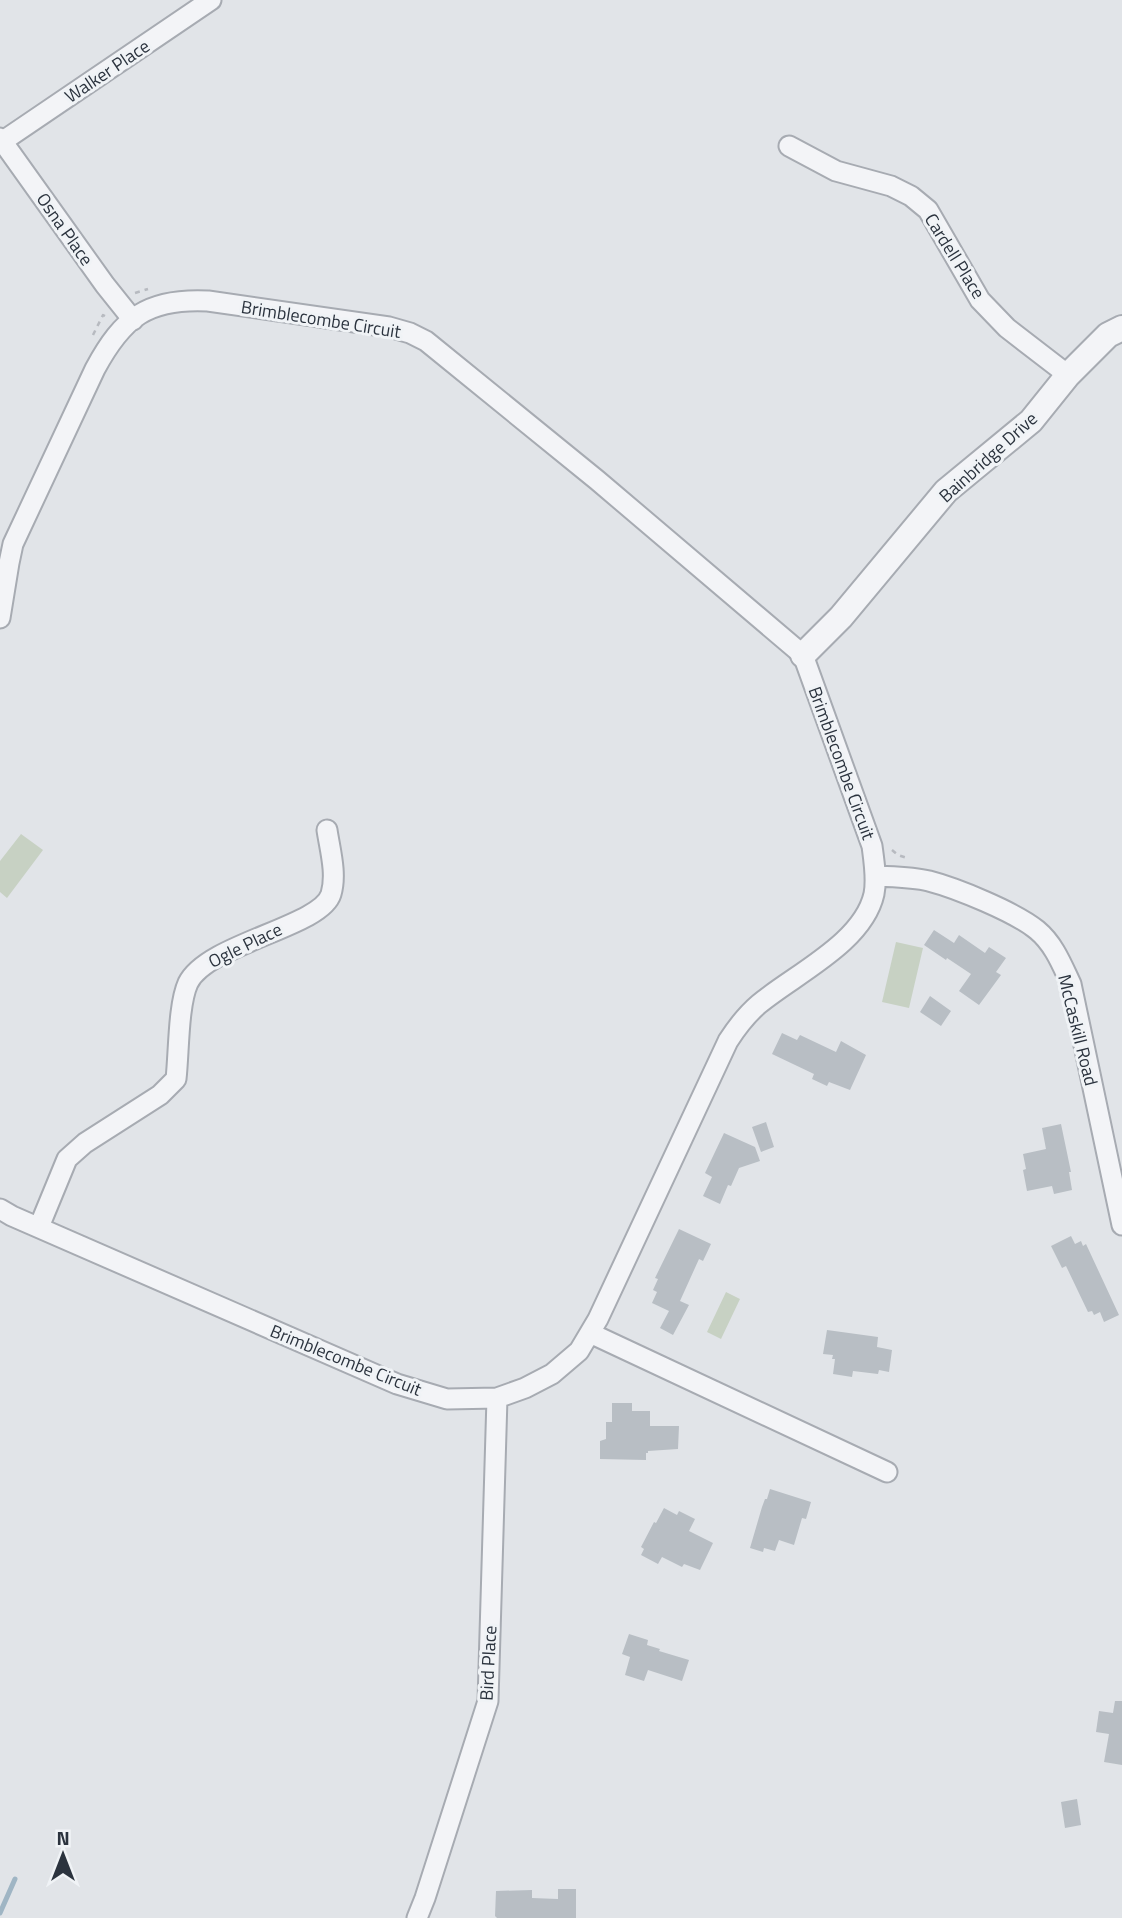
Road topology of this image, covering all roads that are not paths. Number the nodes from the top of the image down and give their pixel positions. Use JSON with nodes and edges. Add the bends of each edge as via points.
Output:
{"nodes":[{"id":1,"x":211,"y":0,"type":"edge"},
{"id":2,"x":1,"y":140,"type":"edge"},
{"id":3,"x":789,"y":146,"type":"dead end"},
{"id":4,"x":133,"y":320,"type":"junction"},
{"id":5,"x":1122,"y":328,"type":"edge"},
{"id":6,"x":1068,"y":376,"type":"junction"},
{"id":7,"x":0,"y":618,"type":"edge"},
{"id":8,"x":803,"y":654,"type":"junction"},
{"id":9,"x":327,"y":830,"type":"dead end"},
{"id":10,"x":875,"y":876,"type":"junction"},
{"id":11,"x":0,"y":1209,"type":"edge"},
{"id":12,"x":1122,"y":1225,"type":"edge"},
{"id":13,"x":39,"y":1227,"type":"junction"},
{"id":14,"x":590,"y":1333,"type":"junction"},
{"id":15,"x":497,"y":1398,"type":"junction"},
{"id":16,"x":887,"y":1472,"type":"dead end"},
{"id":17,"x":417,"y":1918,"type":"edge"}],
"edges":[{"from":1,"to":2,"type":"street","name":"Walker Place"},
{"from":2,"to":4,"type":"street","name":"Osna Place"},
{"from":3,"to":6,"type":"street","name":"Cardell Place","via":[[836,170],[911,196],[928,211],[980,300],[1007,328]]},
{"from":4,"to":7,"type":"street","name":"Brimblecombe Circuit","via":[[120,331],[95,369],[13,544]]},
{"from":4,"to":8,"type":"street","name":"Brimblecombe Circuit","via":[[162,304],[208,301],[410,332],[597,480]]},
{"from":5,"to":6,"type":"street","name":"Bainbridge Drive","via":[[1108,335]]},
{"from":6,"to":8,"type":"street","name":"Bainbridge Drive","via":[[1031,421],[946,491],[841,617]]},
{"from":8,"to":10,"type":"street","name":"Brimblecombe Circuit","via":[[872,846]]},
{"from":9,"to":13,"type":"street","name":"Ogle Place","via":[[331,896],[312,913],[199,968],[183,998],[176,1079],[67,1159]]},
{"from":10,"to":12,"type":"street","name":"McCaskill Road","via":[[928,881],[968,895],[1038,931],[1059,957],[1071,984]]},
{"from":10,"to":14,"type":"street","name":"Brimblecombe Circuit","via":[[874,894],[853,931],[760,1003],[728,1041]]},
{"from":11,"to":13,"type":"street","name":"Brimblecombe Circuit"},
{"from":13,"to":15,"type":"street","name":"Brimblecombe Circuit","via":[[397,1384],[447,1399]]},
{"from":14,"to":15,"type":"street","name":"Brimblecombe Circuit","via":[[552,1374]]},
{"from":14,"to":16,"type":"street"},
{"from":15,"to":17,"type":"street","name":"Bird Place","via":[[488,1701]]}]}
